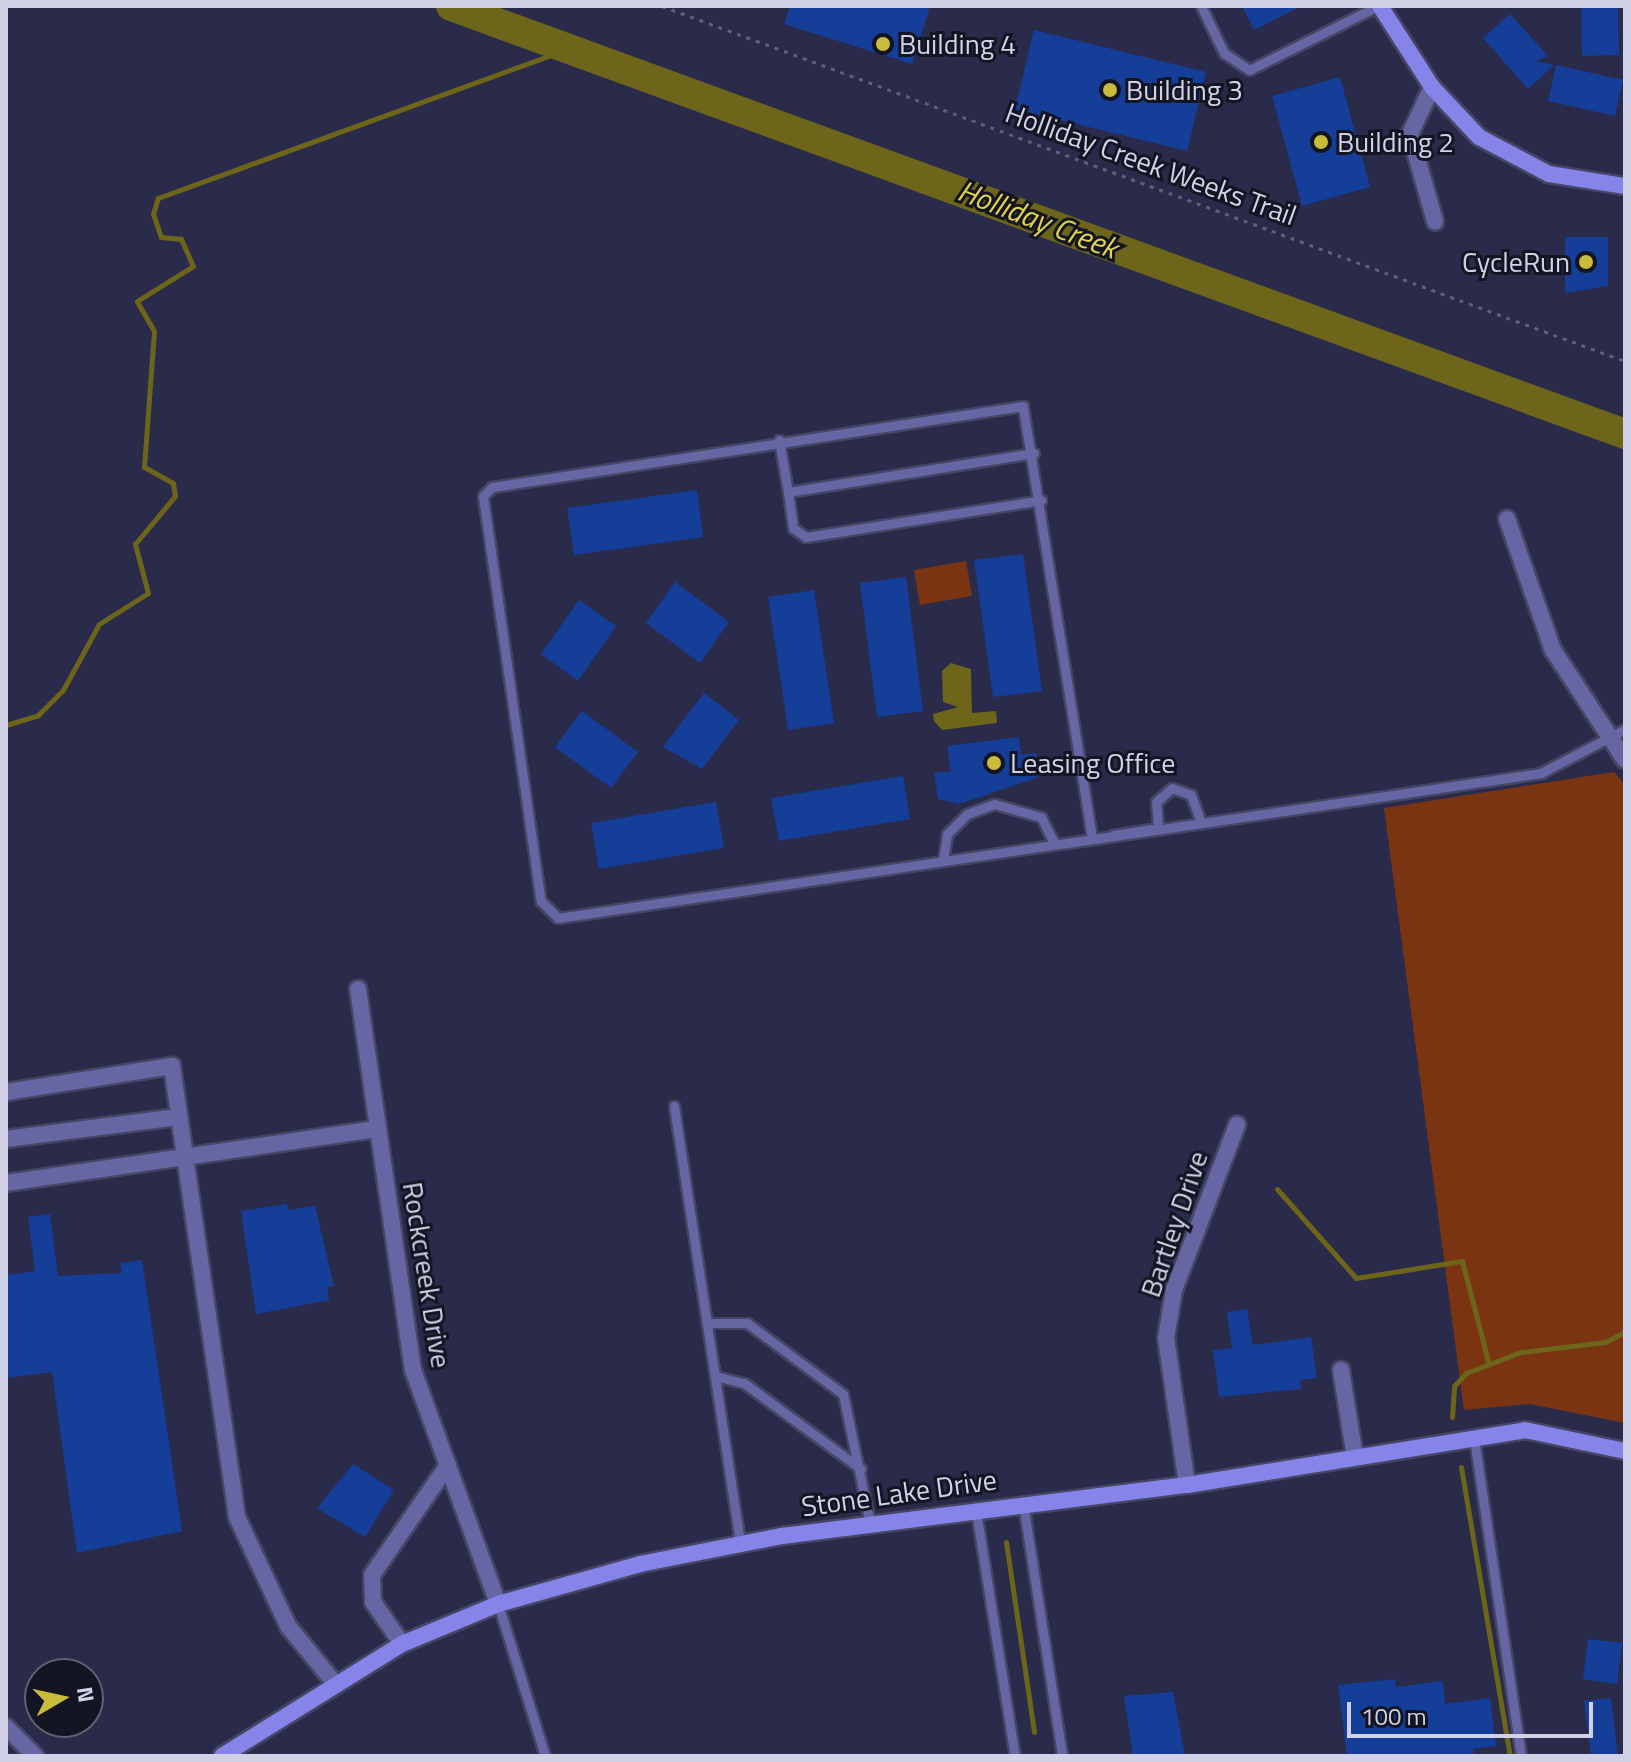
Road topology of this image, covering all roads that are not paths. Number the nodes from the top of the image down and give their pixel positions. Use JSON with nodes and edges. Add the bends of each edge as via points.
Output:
{"nodes":[{"id":1,"x":1201,"y":6,"type":"edge"},
{"id":2,"x":1379,"y":6,"type":"edge"},
{"id":3,"x":1432,"y":87,"type":"junction"},
{"id":4,"x":1625,"y":186,"type":"edge"},
{"id":5,"x":1435,"y":221,"type":"dead end"},
{"id":6,"x":779,"y":440,"type":"junction"},
{"id":7,"x":1034,"y":453,"type":"junction"},
{"id":8,"x":788,"y":492,"type":"junction"},
{"id":9,"x":1041,"y":500,"type":"junction"},
{"id":10,"x":1507,"y":519,"type":"dead end"},
{"id":11,"x":1625,"y":729,"type":"edge"},
{"id":12,"x":1604,"y":735,"type":"junction"},
{"id":13,"x":1625,"y":760,"type":"edge"},
{"id":14,"x":1201,"y":822,"type":"junction"},
{"id":15,"x":1155,"y":829,"type":"junction"},
{"id":16,"x":1092,"y":838,"type":"junction"},
{"id":17,"x":1054,"y":843,"type":"junction"},
{"id":18,"x":943,"y":860,"type":"junction"},
{"id":19,"x":358,"y":989,"type":"dead end"},
{"id":20,"x":6,"y":1092,"type":"edge"},
{"id":21,"x":674,"y":1106,"type":"dead end"},
{"id":22,"x":178,"y":1117,"type":"junction"},
{"id":23,"x":1237,"y":1125,"type":"dead end"},
{"id":24,"x":378,"y":1129,"type":"junction"},
{"id":25,"x":6,"y":1139,"type":"edge"},
{"id":26,"x":186,"y":1160,"type":"junction"},
{"id":27,"x":6,"y":1183,"type":"edge"},
{"id":28,"x":707,"y":1323,"type":"junction"},
{"id":29,"x":1341,"y":1370,"type":"dead end"},
{"id":30,"x":715,"y":1376,"type":"junction"},
{"id":31,"x":1474,"y":1438,"type":"junction"},
{"id":32,"x":1625,"y":1451,"type":"edge"},
{"id":33,"x":1355,"y":1457,"type":"junction"},
{"id":34,"x":448,"y":1465,"type":"junction"},
{"id":35,"x":861,"y":1469,"type":"junction"},
{"id":36,"x":1187,"y":1485,"type":"junction"},
{"id":37,"x":1023,"y":1503,"type":"junction"},
{"id":38,"x":975,"y":1509,"type":"junction"},
{"id":39,"x":870,"y":1523,"type":"junction"},
{"id":40,"x":740,"y":1544,"type":"junction"},
{"id":41,"x":498,"y":1604,"type":"junction"},
{"id":42,"x":402,"y":1644,"type":"junction"},
{"id":43,"x":333,"y":1681,"type":"junction"},
{"id":44,"x":6,"y":1727,"type":"edge"},
{"id":45,"x":35,"y":1756,"type":"edge"},
{"id":46,"x":222,"y":1756,"type":"edge"},
{"id":47,"x":545,"y":1756,"type":"edge"},
{"id":48,"x":1015,"y":1756,"type":"edge"},
{"id":49,"x":1062,"y":1756,"type":"edge"},
{"id":50,"x":1521,"y":1756,"type":"edge"}],
"edges":[{"from":1,"to":2,"type":"lane","via":[[1224,53],[1249,70]]},
{"from":2,"to":3,"type":"street"},
{"from":3,"to":4,"type":"street","via":[[1479,137],[1549,174]]},
{"from":3,"to":5,"type":"street","via":[[1410,134]]},
{"from":6,"to":7,"type":"lane","via":[[1013,403],[1028,416]]},
{"from":6,"to":8,"type":"lane"},
{"from":6,"to":18,"type":"lane","via":[[492,487],[483,496],[541,901],[558,918]]},
{"from":7,"to":8,"type":"lane"},
{"from":7,"to":9,"type":"lane"},
{"from":8,"to":9,"type":"lane","via":[[793,528],[806,537]]},
{"from":9,"to":16,"type":"lane"},
{"from":10,"to":12,"type":"street","via":[[1553,650]]},
{"from":11,"to":12,"type":"lane"},
{"from":12,"to":13,"type":"street"},
{"from":12,"to":14,"type":"lane","via":[[1564,767],[1541,773]]},
{"from":14,"to":15,"type":"lane"},
{"from":14,"to":15,"type":"lane","via":[[1191,795],[1172,788],[1156,802]]},
{"from":15,"to":16,"type":"lane"},
{"from":16,"to":17,"type":"lane"},
{"from":17,"to":18,"type":"lane"},
{"from":17,"to":18,"type":"lane","via":[[1041,817],[994,804],[967,814],[947,834]]},
{"from":19,"to":24,"type":"street","name":"Rockcreek Drive"},
{"from":20,"to":22,"type":"street","via":[[172,1066]]},
{"from":21,"to":28,"type":"lane"},
{"from":22,"to":25,"type":"street"},
{"from":22,"to":26,"type":"street"},
{"from":23,"to":36,"type":"street","name":"Bartley Drive","via":[[1174,1290],[1166,1338]]},
{"from":24,"to":26,"type":"street"},
{"from":24,"to":34,"type":"street","name":"Rockcreek Drive","via":[[413,1370]]},
{"from":26,"to":27,"type":"street"},
{"from":26,"to":43,"type":"street","via":[[237,1517],[288,1626]]},
{"from":28,"to":30,"type":"lane"},
{"from":28,"to":35,"type":"lane","via":[[747,1323],[843,1394]]},
{"from":29,"to":33,"type":"street"},
{"from":30,"to":35,"type":"lane","via":[[744,1383]]},
{"from":30,"to":40,"type":"lane"},
{"from":31,"to":32,"type":"street","name":"Stone Lake Drive","via":[[1525,1430]]},
{"from":31,"to":33,"type":"street","name":"Stone Lake Drive"},
{"from":31,"to":50,"type":"lane"},
{"from":33,"to":36,"type":"street","name":"Stone Lake Drive"},
{"from":34,"to":41,"type":"street","name":"Rockcreek Drive"},
{"from":34,"to":42,"type":"street","via":[[372,1575],[373,1602]]},
{"from":35,"to":39,"type":"lane"},
{"from":36,"to":37,"type":"street","name":"Stone Lake Drive"},
{"from":37,"to":38,"type":"street","name":"Stone Lake Drive"},
{"from":37,"to":49,"type":"lane"},
{"from":38,"to":39,"type":"street","name":"Stone Lake Drive"},
{"from":38,"to":48,"type":"lane"},
{"from":39,"to":40,"type":"street","name":"Stone Lake Drive"},
{"from":40,"to":41,"type":"street","name":"Stone Lake Drive"},
{"from":41,"to":42,"type":"street","name":"Stone Lake Drive"},
{"from":41,"to":47,"type":"lane"},
{"from":42,"to":43,"type":"street","name":"Stone Lake Drive"},
{"from":43,"to":46,"type":"street","name":"Stone Lake Drive"},
{"from":44,"to":45,"type":"street"}]}
